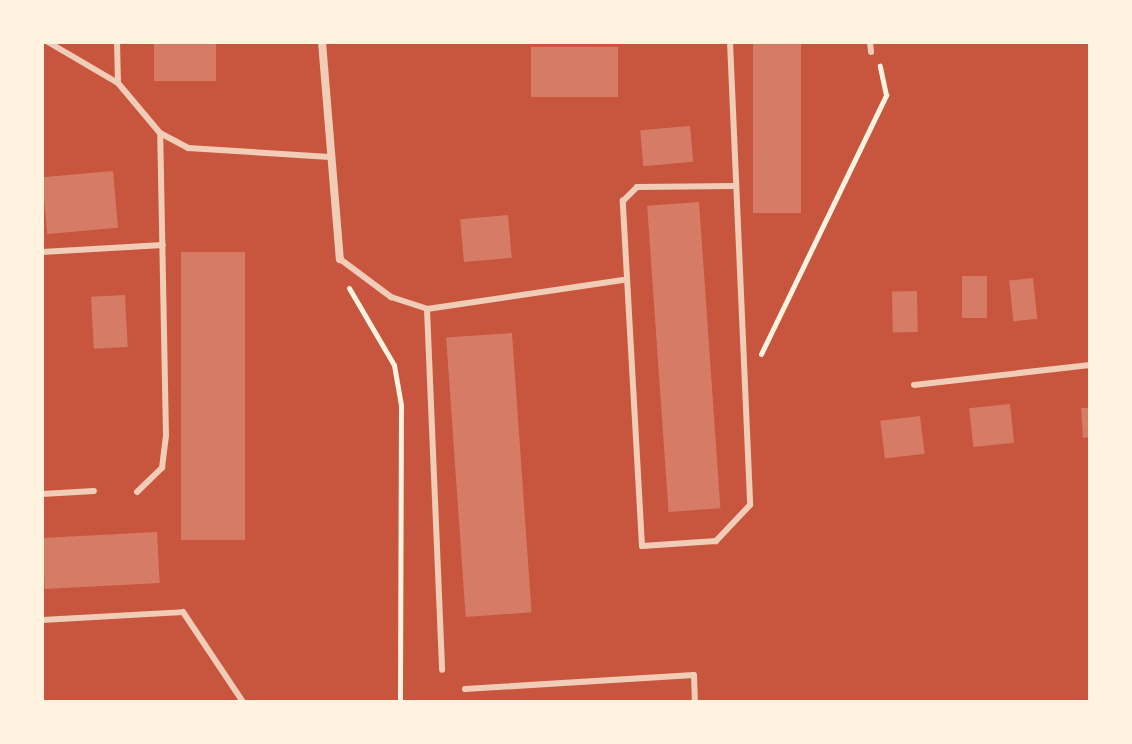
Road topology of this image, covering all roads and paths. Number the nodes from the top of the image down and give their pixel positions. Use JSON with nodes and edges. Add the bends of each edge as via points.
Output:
{"nodes":[{"id":1,"x":48,"y":42,"type":"edge"},
{"id":2,"x":117,"y":42,"type":"edge"},
{"id":3,"x":322,"y":42,"type":"edge"},
{"id":4,"x":730,"y":42,"type":"edge"},
{"id":5,"x":870,"y":42,"type":"edge"},
{"id":6,"x":871,"y":52,"type":"joint"},
{"id":7,"x":118,"y":83,"type":"junction"},
{"id":8,"x":160,"y":133,"type":"junction"},
{"id":9,"x":330,"y":157,"type":"junction"},
{"id":10,"x":735,"y":186,"type":"junction"},
{"id":11,"x":163,"y":245,"type":"junction"},
{"id":12,"x":42,"y":252,"type":"edge"},
{"id":13,"x":340,"y":259,"type":"junction"},
{"id":14,"x":623,"y":280,"type":"junction"},
{"id":15,"x":427,"y":309,"type":"junction"},
{"id":16,"x":1090,"y":365,"type":"edge"},
{"id":17,"x":914,"y":385,"type":"dead end"},
{"id":18,"x":743,"y":386,"type":"junction"},
{"id":19,"x":94,"y":491,"type":"dead end"},
{"id":20,"x":137,"y":492,"type":"dead end"},
{"id":21,"x":42,"y":494,"type":"edge"},
{"id":22,"x":42,"y":620,"type":"edge"},
{"id":23,"x":442,"y":670,"type":"dead end"},
{"id":24,"x":465,"y":689,"type":"dead end"},
{"id":25,"x":243,"y":702,"type":"edge"},
{"id":26,"x":400,"y":702,"type":"edge"},
{"id":27,"x":695,"y":702,"type":"edge"}],
"edges":[{"from":1,"to":7,"type":"lane"},
{"from":2,"to":7,"type":"lane"},
{"from":3,"to":9,"type":"street"},
{"from":4,"to":10,"type":"lane"},
{"from":5,"to":6,"type":"lane"},
{"from":6,"to":18,"type":"path","via":[[884,71],[886,95],[831,221]]},
{"from":7,"to":8,"type":"lane"},
{"from":8,"to":9,"type":"lane","via":[[202,150]]},
{"from":8,"to":11,"type":"lane"},
{"from":9,"to":13,"type":"street"},
{"from":10,"to":14,"type":"lane","via":[[637,187],[623,201]]},
{"from":10,"to":18,"type":"lane"},
{"from":11,"to":12,"type":"lane"},
{"from":11,"to":20,"type":"lane","via":[[166,436],[162,468]]},
{"from":13,"to":15,"type":"lane","via":[[382,291]]},
{"from":13,"to":26,"type":"path","via":[[351,293],[394,365],[401,405]]},
{"from":14,"to":15,"type":"lane"},
{"from":14,"to":18,"type":"lane","via":[[642,546],[716,541],[740,523],[750,505]]},
{"from":15,"to":23,"type":"lane"},
{"from":16,"to":17,"type":"lane"},
{"from":19,"to":21,"type":"lane"},
{"from":22,"to":25,"type":"lane","via":[[183,612]]},
{"from":24,"to":27,"type":"lane","via":[[694,675]]}]}
